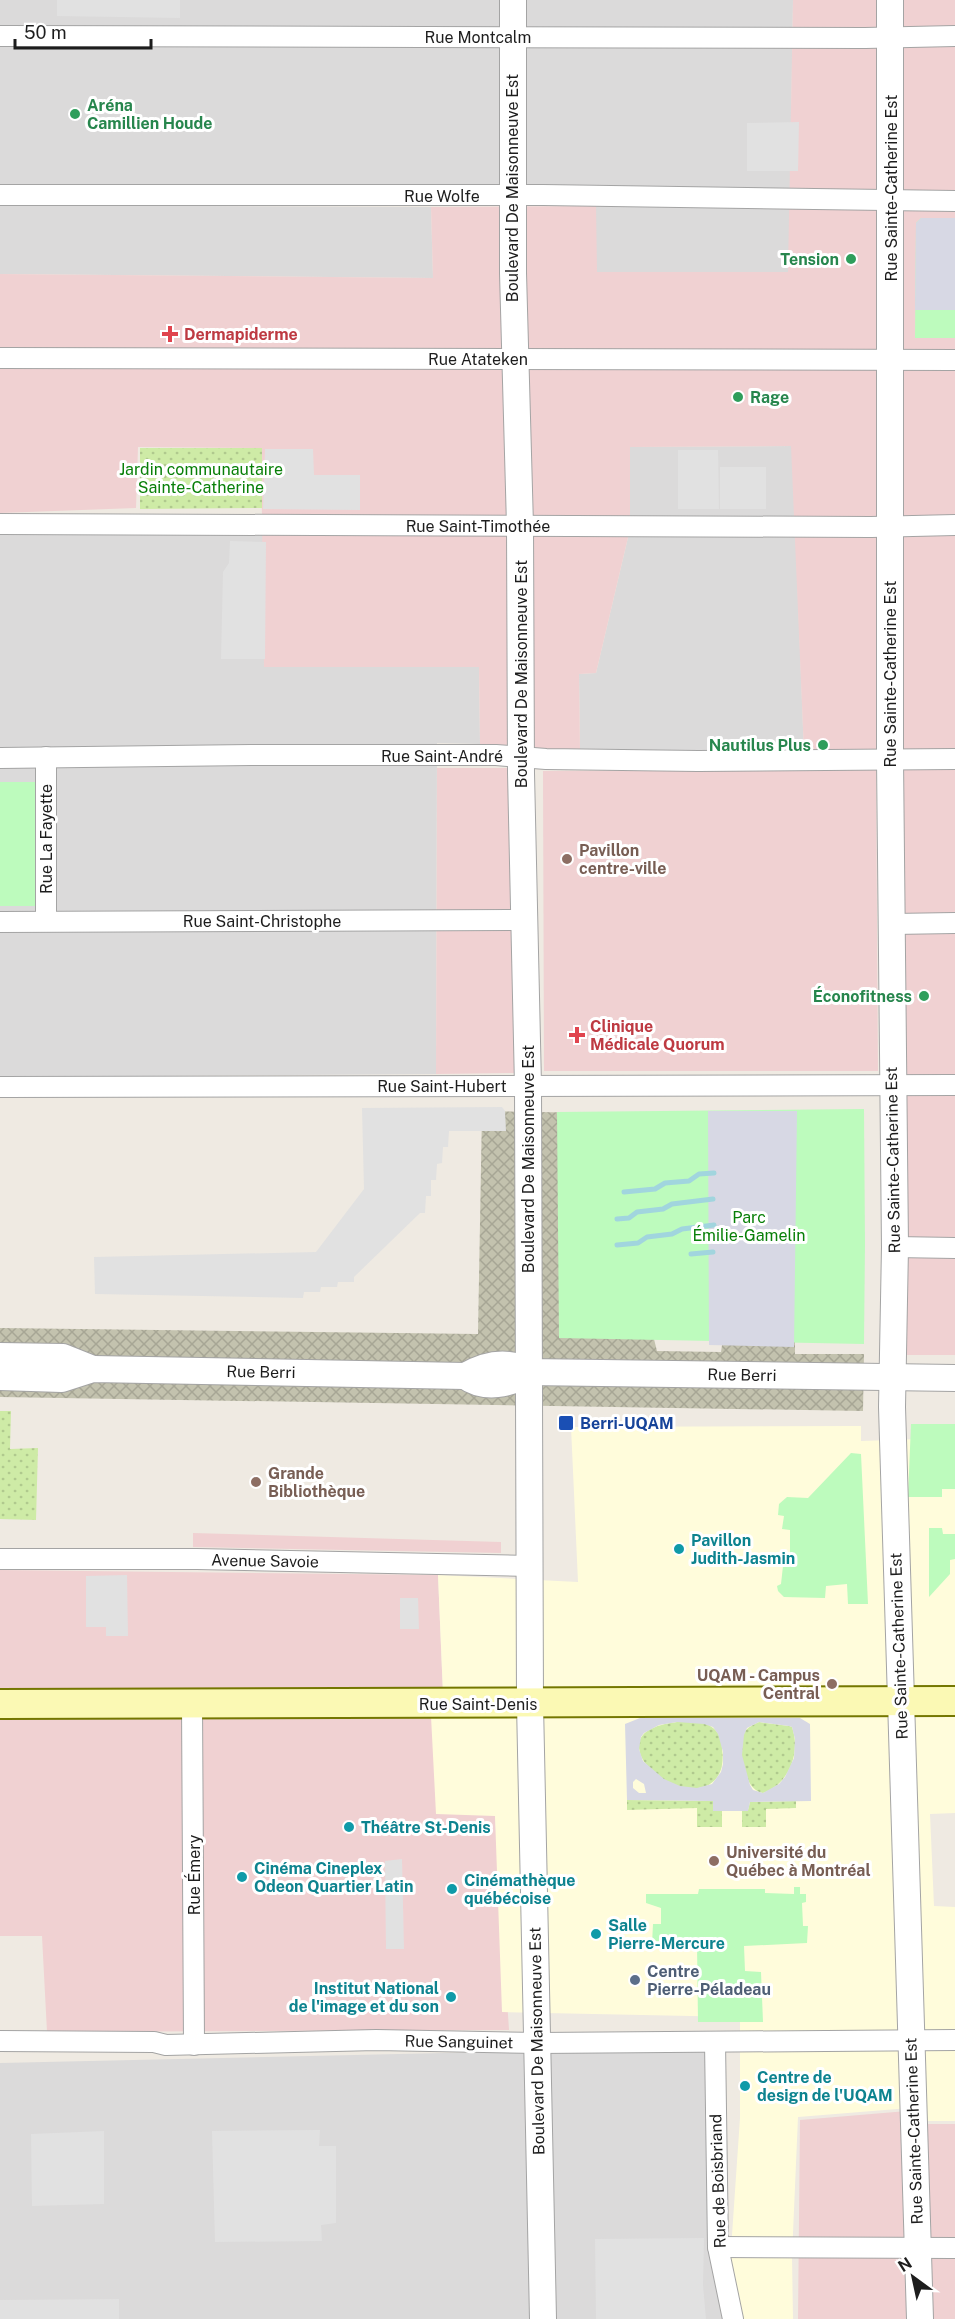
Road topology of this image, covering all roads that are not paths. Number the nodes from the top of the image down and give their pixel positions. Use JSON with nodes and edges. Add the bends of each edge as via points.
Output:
{"nodes":[{"id":1,"x":513,"y":0,"type":"edge"},
{"id":2,"x":890,"y":0,"type":"edge"},
{"id":3,"x":0,"y":36,"type":"edge"},
{"id":4,"x":955,"y":36,"type":"edge"},
{"id":5,"x":890,"y":37,"type":"junction"},
{"id":6,"x":512,"y":38,"type":"junction"},
{"id":7,"x":0,"y":195,"type":"edge"},
{"id":8,"x":513,"y":196,"type":"junction"},
{"id":9,"x":891,"y":200,"type":"junction"},
{"id":10,"x":955,"y":201,"type":"edge"},
{"id":11,"x":0,"y":358,"type":"edge"},
{"id":12,"x":516,"y":359,"type":"junction"},
{"id":13,"x":891,"y":360,"type":"junction"},
{"id":14,"x":955,"y":360,"type":"edge"},
{"id":15,"x":0,"y":524,"type":"edge"},
{"id":16,"x":890,"y":525,"type":"junction"},
{"id":17,"x":955,"y":525,"type":"edge"},
{"id":18,"x":520,"y":526,"type":"junction"},
{"id":19,"x":46,"y":757,"type":"junction"},
{"id":20,"x":521,"y":757,"type":"junction"},
{"id":21,"x":0,"y":758,"type":"edge"},
{"id":22,"x":890,"y":759,"type":"junction"},
{"id":23,"x":955,"y":759,"type":"edge"},
{"id":24,"x":525,"y":920,"type":"junction"},
{"id":25,"x":46,"y":921,"type":"junction"},
{"id":26,"x":0,"y":922,"type":"edge"},
{"id":27,"x":955,"y":922,"type":"edge"},
{"id":28,"x":893,"y":924,"type":"junction"},
{"id":29,"x":893,"y":1084,"type":"junction"},
{"id":30,"x":955,"y":1085,"type":"edge"},
{"id":31,"x":528,"y":1086,"type":"junction"},
{"id":32,"x":0,"y":1088,"type":"edge"},
{"id":33,"x":895,"y":1247,"type":"junction"},
{"id":34,"x":955,"y":1248,"type":"edge"},
{"id":35,"x":0,"y":1356,"type":"edge"},
{"id":36,"x":93,"y":1369,"type":"junction"},
{"id":37,"x":529,"y":1372,"type":"junction"},
{"id":38,"x":0,"y":1377,"type":"edge"},
{"id":39,"x":892,"y":1377,"type":"junction"},
{"id":40,"x":955,"y":1378,"type":"edge"},
{"id":41,"x":0,"y":1559,"type":"edge"},
{"id":42,"x":530,"y":1566,"type":"junction"},
{"id":43,"x":900,"y":1700,"type":"junction"},
{"id":44,"x":955,"y":1701,"type":"edge"},
{"id":45,"x":0,"y":1704,"type":"edge"},
{"id":46,"x":192,"y":1704,"type":"junction"},
{"id":47,"x":530,"y":1704,"type":"junction"},
{"id":48,"x":911,"y":2040,"type":"junction"},
{"id":49,"x":955,"y":2040,"type":"edge"},
{"id":50,"x":0,"y":2042,"type":"edge"},
{"id":51,"x":715,"y":2042,"type":"junction"},
{"id":52,"x":538,"y":2043,"type":"junction"},
{"id":53,"x":194,"y":2045,"type":"junction"},
{"id":54,"x":718,"y":2247,"type":"junction"},
{"id":55,"x":918,"y":2248,"type":"junction"},
{"id":56,"x":955,"y":2248,"type":"edge"},
{"id":57,"x":543,"y":2319,"type":"edge"},
{"id":58,"x":733,"y":2319,"type":"edge"},
{"id":59,"x":920,"y":2319,"type":"edge"}],
"edges":[{"from":1,"to":6,"type":"street","name":"Boulevard De Maisonneuve Est"},
{"from":2,"to":5,"type":"street","name":"Rue Sainte-Catherine Est"},
{"from":3,"to":6,"type":"street","name":"Rue Montcalm"},
{"from":4,"to":5,"type":"street","name":"Rue Montcalm"},
{"from":5,"to":6,"type":"street","name":"Rue Montcalm"},
{"from":5,"to":9,"type":"street","name":"Rue Sainte-Catherine Est"},
{"from":6,"to":8,"type":"street","name":"Boulevard De Maisonneuve Est"},
{"from":7,"to":8,"type":"street","name":"Rue Wolfe"},
{"from":8,"to":9,"type":"street","name":"Rue Wolfe"},
{"from":8,"to":12,"type":"street","name":"Boulevard De Maisonneuve Est"},
{"from":9,"to":10,"type":"street","name":"Rue Wolfe"},
{"from":9,"to":13,"type":"street","name":"Rue Sainte-Catherine Est"},
{"from":11,"to":12,"type":"street","name":"Rue Atateken"},
{"from":12,"to":13,"type":"street","name":"Rue Atateken"},
{"from":12,"to":18,"type":"street","name":"Boulevard De Maisonneuve Est"},
{"from":13,"to":14,"type":"street","name":"Rue Atateken"},
{"from":13,"to":16,"type":"street","name":"Rue Sainte-Catherine Est"},
{"from":15,"to":18,"type":"street","name":"Rue Saint-Timothée"},
{"from":16,"to":17,"type":"street","name":"Rue Saint-Timothée"},
{"from":16,"to":18,"type":"street","name":"Rue Saint-Timothée"},
{"from":16,"to":22,"type":"street","name":"Rue Sainte-Catherine Est"},
{"from":18,"to":20,"type":"street","name":"Boulevard De Maisonneuve Est"},
{"from":19,"to":20,"type":"street","name":"Rue Saint-André"},
{"from":19,"to":21,"type":"street","name":"Rue Saint-André"},
{"from":19,"to":25,"type":"street","name":"Rue La Fayette"},
{"from":20,"to":22,"type":"street","name":"Rue Saint-André","via":[[698,761]]},
{"from":20,"to":24,"type":"street","name":"Boulevard De Maisonneuve Est"},
{"from":22,"to":23,"type":"street","name":"Rue Saint-André"},
{"from":22,"to":28,"type":"street","name":"Rue Sainte-Catherine Est"},
{"from":24,"to":25,"type":"street","name":"Rue Saint-Christophe"},
{"from":24,"to":31,"type":"street","name":"Boulevard De Maisonneuve Est"},
{"from":25,"to":26,"type":"street","name":"Rue Saint-Christophe"},
{"from":27,"to":28,"type":"street"},
{"from":28,"to":29,"type":"street","name":"Rue Sainte-Catherine Est"},
{"from":29,"to":30,"type":"street","name":"Rue Saint-Hubert"},
{"from":29,"to":31,"type":"street","name":"Rue Saint-Hubert"},
{"from":29,"to":33,"type":"street","name":"Rue Sainte-Catherine Est"},
{"from":31,"to":32,"type":"street","name":"Rue Saint-Hubert"},
{"from":31,"to":37,"type":"street","name":"Boulevard De Maisonneuve Est"},
{"from":33,"to":34,"type":"street"},
{"from":33,"to":39,"type":"street","name":"Rue Sainte-Catherine Est"},
{"from":35,"to":36,"type":"street","name":"Rue Berri","via":[[63,1357]]},
{"from":36,"to":37,"type":"street","name":"Rue Berri","via":[[465,1376],[479,1383],[513,1382]]},
{"from":36,"to":38,"type":"street","name":"Rue Berri","via":[[62,1379]]},
{"from":37,"to":39,"type":"street","name":"Rue Berri"},
{"from":37,"to":42,"type":"street","name":"Boulevard De Maisonneuve Est"},
{"from":39,"to":40,"type":"street","name":"Rue Berri"},
{"from":39,"to":43,"type":"street","name":"Rue Sainte-Catherine Est"},
{"from":41,"to":42,"type":"street","name":"Avenue Savoie"},
{"from":42,"to":47,"type":"street","name":"Boulevard De Maisonneuve Est"},
{"from":43,"to":44,"type":"main road","name":"Rue Saint-Denis"},
{"from":43,"to":47,"type":"main road","name":"Rue Saint-Denis"},
{"from":43,"to":48,"type":"street","name":"Rue Sainte-Catherine Est"},
{"from":45,"to":46,"type":"main road","name":"Rue Saint-Denis"},
{"from":46,"to":47,"type":"main road","name":"Rue Saint-Denis"},
{"from":46,"to":53,"type":"street","name":"Rue Émery"},
{"from":47,"to":52,"type":"street","name":"Boulevard De Maisonneuve Est"},
{"from":48,"to":49,"type":"street","name":"Rue Sanguinet"},
{"from":48,"to":51,"type":"street","name":"Rue Sanguinet"},
{"from":48,"to":55,"type":"street","name":"Rue Sainte-Catherine Est"},
{"from":50,"to":53,"type":"street","name":"Rue Sanguinet"},
{"from":51,"to":52,"type":"street","name":"Rue Sanguinet"},
{"from":51,"to":54,"type":"street","name":"Rue de Boisbriand"},
{"from":52,"to":53,"type":"street","name":"Rue Sanguinet","via":[[376,2040]]},
{"from":52,"to":57,"type":"street","name":"Boulevard De Maisonneuve Est"},
{"from":54,"to":55,"type":"street"},
{"from":54,"to":58,"type":"street","name":"Rue de Boisbriand"},
{"from":55,"to":56,"type":"street"},
{"from":55,"to":59,"type":"street","name":"Rue Sainte-Catherine Est"}]}
